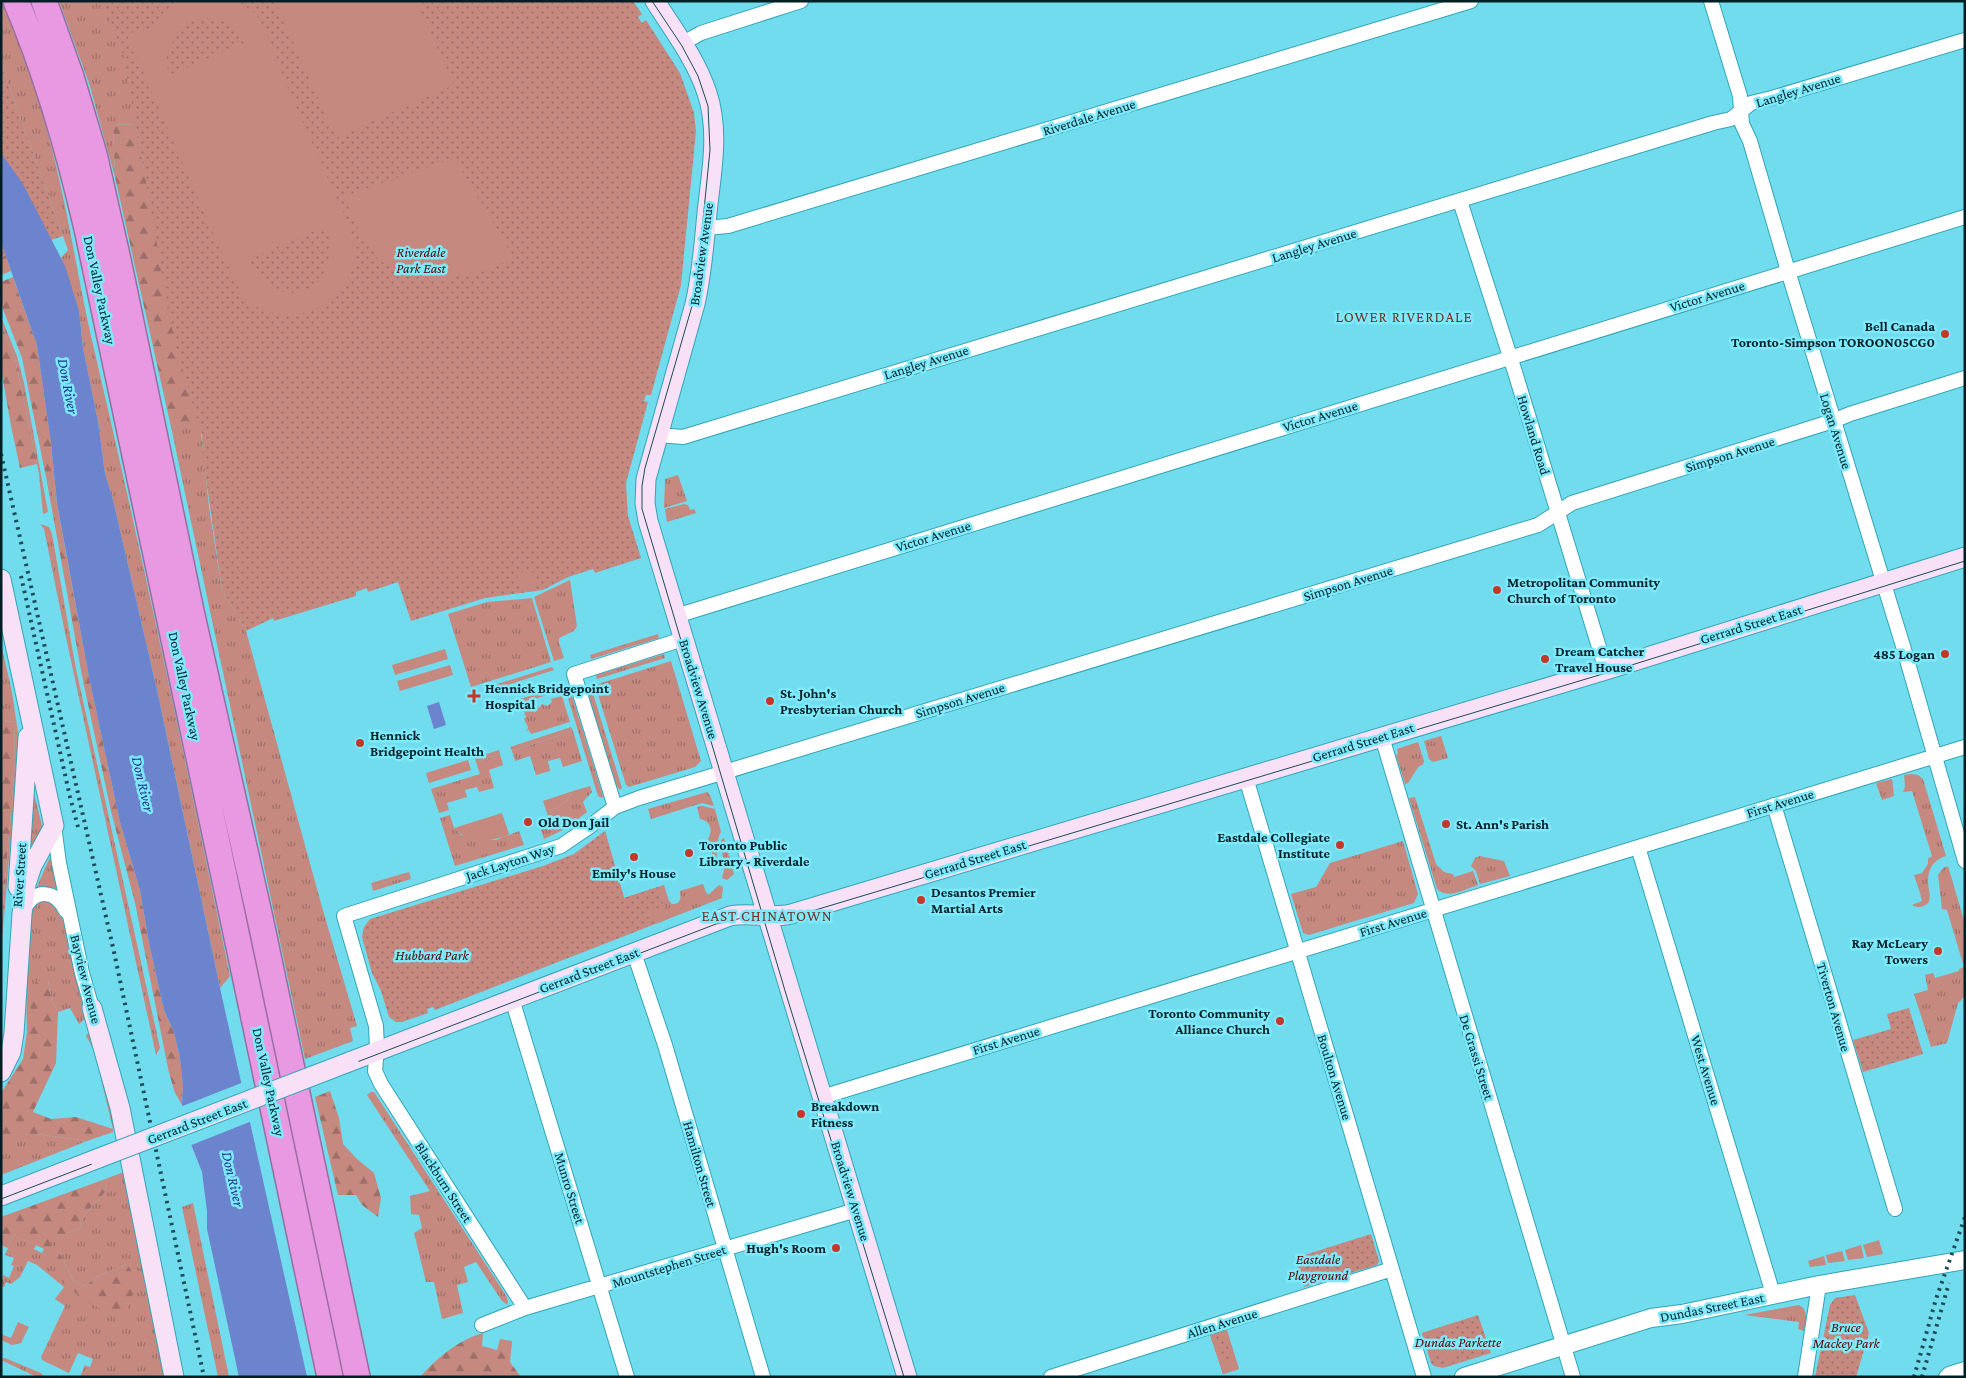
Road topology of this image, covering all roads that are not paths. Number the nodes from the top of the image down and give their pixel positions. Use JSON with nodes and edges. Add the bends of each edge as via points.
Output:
{"nodes":[{"id":1,"x":16,"y":1,"type":"edge"},
{"id":2,"x":44,"y":1,"type":"edge"},
{"id":3,"x":654,"y":1,"type":"edge"},
{"id":4,"x":801,"y":1,"type":"edge"},
{"id":5,"x":1471,"y":1,"type":"edge"},
{"id":6,"x":1711,"y":1,"type":"edge"},
{"id":7,"x":1965,"y":40,"type":"edge"},
{"id":8,"x":683,"y":42,"type":"junction"},
{"id":9,"x":1742,"y":111,"type":"junction"},
{"id":10,"x":1460,"y":201,"type":"junction"},
{"id":11,"x":1965,"y":217,"type":"edge"},
{"id":12,"x":705,"y":228,"type":"junction"},
{"id":13,"x":1788,"y":271,"type":"junction"},
{"id":14,"x":1510,"y":357,"type":"junction"},
{"id":15,"x":1965,"y":378,"type":"edge"},
{"id":16,"x":1833,"y":421,"type":"junction"},
{"id":17,"x":658,"y":435,"type":"junction"},
{"id":18,"x":1558,"y":513,"type":"junction"},
{"id":19,"x":1965,"y":557,"type":"edge"},
{"id":20,"x":1,"y":579,"type":"edge"},
{"id":21,"x":1882,"y":582,"type":"junction"},
{"id":22,"x":676,"y":616,"type":"junction"},
{"id":23,"x":683,"y":639,"type":"junction"},
{"id":24,"x":1606,"y":670,"type":"junction"},
{"id":25,"x":29,"y":706,"type":"junction"},
{"id":26,"x":1382,"y":737,"type":"junction"},
{"id":27,"x":1965,"y":747,"type":"edge"},
{"id":28,"x":1935,"y":756,"type":"junction"},
{"id":29,"x":724,"y":773,"type":"junction"},
{"id":30,"x":1246,"y":778,"type":"junction"},
{"id":31,"x":1774,"y":805,"type":"junction"},
{"id":32,"x":615,"y":807,"type":"junction"},
{"id":33,"x":54,"y":826,"type":"junction"},
{"id":34,"x":1638,"y":847,"type":"junction"},
{"id":35,"x":1965,"y":861,"type":"edge"},
{"id":36,"x":1433,"y":909,"type":"junction"},
{"id":37,"x":22,"y":914,"type":"junction"},
{"id":38,"x":344,"y":916,"type":"joint"},
{"id":39,"x":767,"y":916,"type":"junction"},
{"id":40,"x":72,"y":924,"type":"junction"},
{"id":41,"x":1298,"y":951,"type":"junction"},
{"id":42,"x":634,"y":952,"type":"junction"},
{"id":43,"x":512,"y":999,"type":"junction"},
{"id":44,"x":92,"y":1008,"type":"joint"},
{"id":45,"x":1,"y":1043,"type":"edge"},
{"id":46,"x":377,"y":1052,"type":"junction"},
{"id":47,"x":1,"y":1072,"type":"edge"},
{"id":48,"x":822,"y":1096,"type":"junction"},
{"id":49,"x":1,"y":1196,"type":"edge"},
{"id":50,"x":1895,"y":1209,"type":"dead end"},
{"id":51,"x":856,"y":1210,"type":"junction"},
{"id":52,"x":724,"y":1250,"type":"junction"},
{"id":53,"x":1965,"y":1260,"type":"edge"},
{"id":54,"x":1392,"y":1269,"type":"junction"},
{"id":55,"x":337,"y":1282,"type":"junction"},
{"id":56,"x":1819,"y":1285,"type":"junction"},
{"id":57,"x":600,"y":1287,"type":"junction"},
{"id":58,"x":1773,"y":1294,"type":"junction"},
{"id":59,"x":525,"y":1308,"type":"junction"},
{"id":60,"x":482,"y":1325,"type":"dead end"},
{"id":61,"x":1563,"y":1346,"type":"junction"},
{"id":62,"x":1965,"y":1369,"type":"edge"},
{"id":63,"x":174,"y":1377,"type":"edge"},
{"id":64,"x":330,"y":1377,"type":"edge"},
{"id":65,"x":357,"y":1377,"type":"edge"},
{"id":66,"x":371,"y":1377,"type":"edge"},
{"id":67,"x":627,"y":1377,"type":"edge"},
{"id":68,"x":763,"y":1377,"type":"edge"},
{"id":69,"x":907,"y":1377,"type":"edge"},
{"id":70,"x":1051,"y":1377,"type":"edge"},
{"id":71,"x":1424,"y":1377,"type":"edge"},
{"id":72,"x":1464,"y":1377,"type":"edge"},
{"id":73,"x":1572,"y":1377,"type":"edge"},
{"id":74,"x":1805,"y":1377,"type":"edge"},
{"id":75,"x":1946,"y":1377,"type":"edge"}],
"edges":[{"from":1,"to":64,"type":"highway","name":"Don Valley Parkway","via":[[53,97],[88,233]]},
{"from":2,"to":55,"type":"highway","name":"Don Valley Parkway","via":[[94,154]]},
{"from":3,"to":8,"type":"main road","name":"Broadview Avenue"},
{"from":4,"to":8,"type":"street","via":[[701,33]]},
{"from":5,"to":12,"type":"street","name":"Riverdale Avenue","via":[[728,226]]},
{"from":6,"to":9,"type":"street","name":"Logan Avenue"},
{"from":7,"to":9,"type":"street","name":"Langley Avenue","via":[[1756,101]]},
{"from":8,"to":12,"type":"main road","name":"Broadview Avenue","via":[[696,64],[712,111],[714,144]]},
{"from":9,"to":10,"type":"street","name":"Langley Avenue","via":[[1732,119]]},
{"from":9,"to":13,"type":"street","name":"Logan Avenue","via":[[1742,124],[1750,141]]},
{"from":10,"to":14,"type":"street","name":"Howland Road"},
{"from":10,"to":17,"type":"street","name":"Langley Avenue","via":[[683,437]]},
{"from":11,"to":13,"type":"street","name":"Victor Avenue"},
{"from":12,"to":17,"type":"main road","name":"Broadview Avenue","via":[[695,304]]},
{"from":13,"to":14,"type":"street","name":"Victor Avenue"},
{"from":13,"to":16,"type":"street","name":"Logan Avenue"},
{"from":14,"to":18,"type":"street","name":"Howland Road"},
{"from":14,"to":22,"type":"street","name":"Victor Avenue"},
{"from":15,"to":16,"type":"street","name":"Simpson Avenue"},
{"from":16,"to":18,"type":"street","name":"Simpson Avenue","via":[[1566,505]]},
{"from":16,"to":21,"type":"street","name":"Logan Avenue"},
{"from":17,"to":22,"type":"main road","name":"Broadview Avenue","via":[[646,478],[645,503]]},
{"from":18,"to":24,"type":"street","name":"Howland Road"},
{"from":18,"to":29,"type":"street","name":"Simpson Avenue","via":[[1538,525],[1481,544]]},
{"from":19,"to":21,"type":"main road","name":"Gerrard Street East"},
{"from":20,"to":25,"type":"main road","name":"Bayview Avenue"},
{"from":21,"to":24,"type":"main road","name":"Gerrard Street East"},
{"from":21,"to":28,"type":"street","name":"Logan Avenue"},
{"from":22,"to":23,"type":"main road","name":"Broadview Avenue"},
{"from":23,"to":29,"type":"main road","name":"Broadview Avenue"},
{"from":23,"to":32,"type":"street","via":[[574,674]]},
{"from":24,"to":26,"type":"main road","name":"Gerrard Street East"},
{"from":25,"to":33,"type":"main road","name":"Bayview Avenue"},
{"from":25,"to":45,"type":"main road","name":"River Street","via":[[12,959]]},
{"from":26,"to":30,"type":"main road","name":"Gerrard Street East"},
{"from":26,"to":36,"type":"street","name":"De Grassi Street"},
{"from":27,"to":28,"type":"street","name":"First Avenue"},
{"from":28,"to":31,"type":"street","name":"First Avenue"},
{"from":28,"to":35,"type":"street","name":"Logan Avenue"},
{"from":29,"to":32,"type":"street","name":"Jack Layton Way"},
{"from":29,"to":39,"type":"main road","name":"Broadview Avenue"},
{"from":30,"to":39,"type":"main road","name":"Gerrard Street East","via":[[791,914]]},
{"from":30,"to":41,"type":"street","name":"Boulton Avenue"},
{"from":31,"to":34,"type":"street","name":"First Avenue"},
{"from":31,"to":50,"type":"street","name":"Tiverton Avenue"},
{"from":32,"to":38,"type":"street","name":"Jack Layton Way","via":[[574,838],[552,849]]},
{"from":33,"to":37,"type":"main road","name":"River Street","via":[[32,866]]},
{"from":33,"to":40,"type":"street","name":"Bayview Avenue"},
{"from":34,"to":36,"type":"street","name":"First Avenue"},
{"from":34,"to":58,"type":"street","name":"West Avenue"},
{"from":36,"to":41,"type":"street","name":"First Avenue"},
{"from":36,"to":61,"type":"street","name":"De Grassi Street"},
{"from":37,"to":40,"type":"street","name":"River Street","via":[[35,896],[54,895]]},
{"from":37,"to":47,"type":"main road","name":"River Street","via":[[14,1033],[11,1052]]},
{"from":38,"to":46,"type":"street","name":"Blackburn Street","via":[[376,1026]]},
{"from":39,"to":42,"type":"main road","name":"Gerrard Street East","via":[[730,916]]},
{"from":39,"to":48,"type":"main road","name":"Broadview Avenue"},
{"from":40,"to":44,"type":"street","name":"Bayview Avenue"},
{"from":41,"to":48,"type":"street","name":"First Avenue"},
{"from":41,"to":54,"type":"street","name":"Boulton Avenue"},
{"from":42,"to":43,"type":"main road","name":"Gerrard Street East"},
{"from":42,"to":52,"type":"street","name":"Hamilton Street","via":[[665,1045]]},
{"from":43,"to":46,"type":"main road","name":"Gerrard Street East"},
{"from":43,"to":57,"type":"street","name":"Munro Street"},
{"from":44,"to":63,"type":"main road","name":"Bayview Avenue","via":[[120,1108]]},
{"from":46,"to":49,"type":"main road","name":"Gerrard Street East","bridge":true},
{"from":46,"to":59,"type":"street","name":"Blackburn Street","via":[[375,1071],[381,1084]]},
{"from":48,"to":51,"type":"main road","name":"Broadview Avenue"},
{"from":51,"to":52,"type":"street","name":"Mountstephen Street"},
{"from":51,"to":69,"type":"main road","name":"Broadview Avenue"},
{"from":52,"to":57,"type":"street","name":"Mountstephen Street"},
{"from":52,"to":68,"type":"street","name":"Hamilton Street"},
{"from":53,"to":56,"type":"street","name":"Dundas Street East"},
{"from":54,"to":70,"type":"street","name":"Allen Avenue"},
{"from":54,"to":71,"type":"street","name":"Boulton Avenue"},
{"from":55,"to":65,"type":"highway","name":"Don Valley Parkway"},
{"from":55,"to":66,"type":"highway","via":[[358,1332]]},
{"from":56,"to":58,"type":"street","name":"Dundas Street East"},
{"from":56,"to":74,"type":"street"},
{"from":57,"to":59,"type":"street","name":"Mountstephen Street"},
{"from":57,"to":67,"type":"street","name":"Munro Street"},
{"from":58,"to":61,"type":"street","name":"Dundas Street East","via":[[1651,1318]]},
{"from":59,"to":60,"type":"street","name":"Mountstephen Street"},
{"from":61,"to":72,"type":"street","name":"Dundas Street East"},
{"from":61,"to":73,"type":"street","name":"De Grassi Street"},
{"from":62,"to":75,"type":"street"}]}
